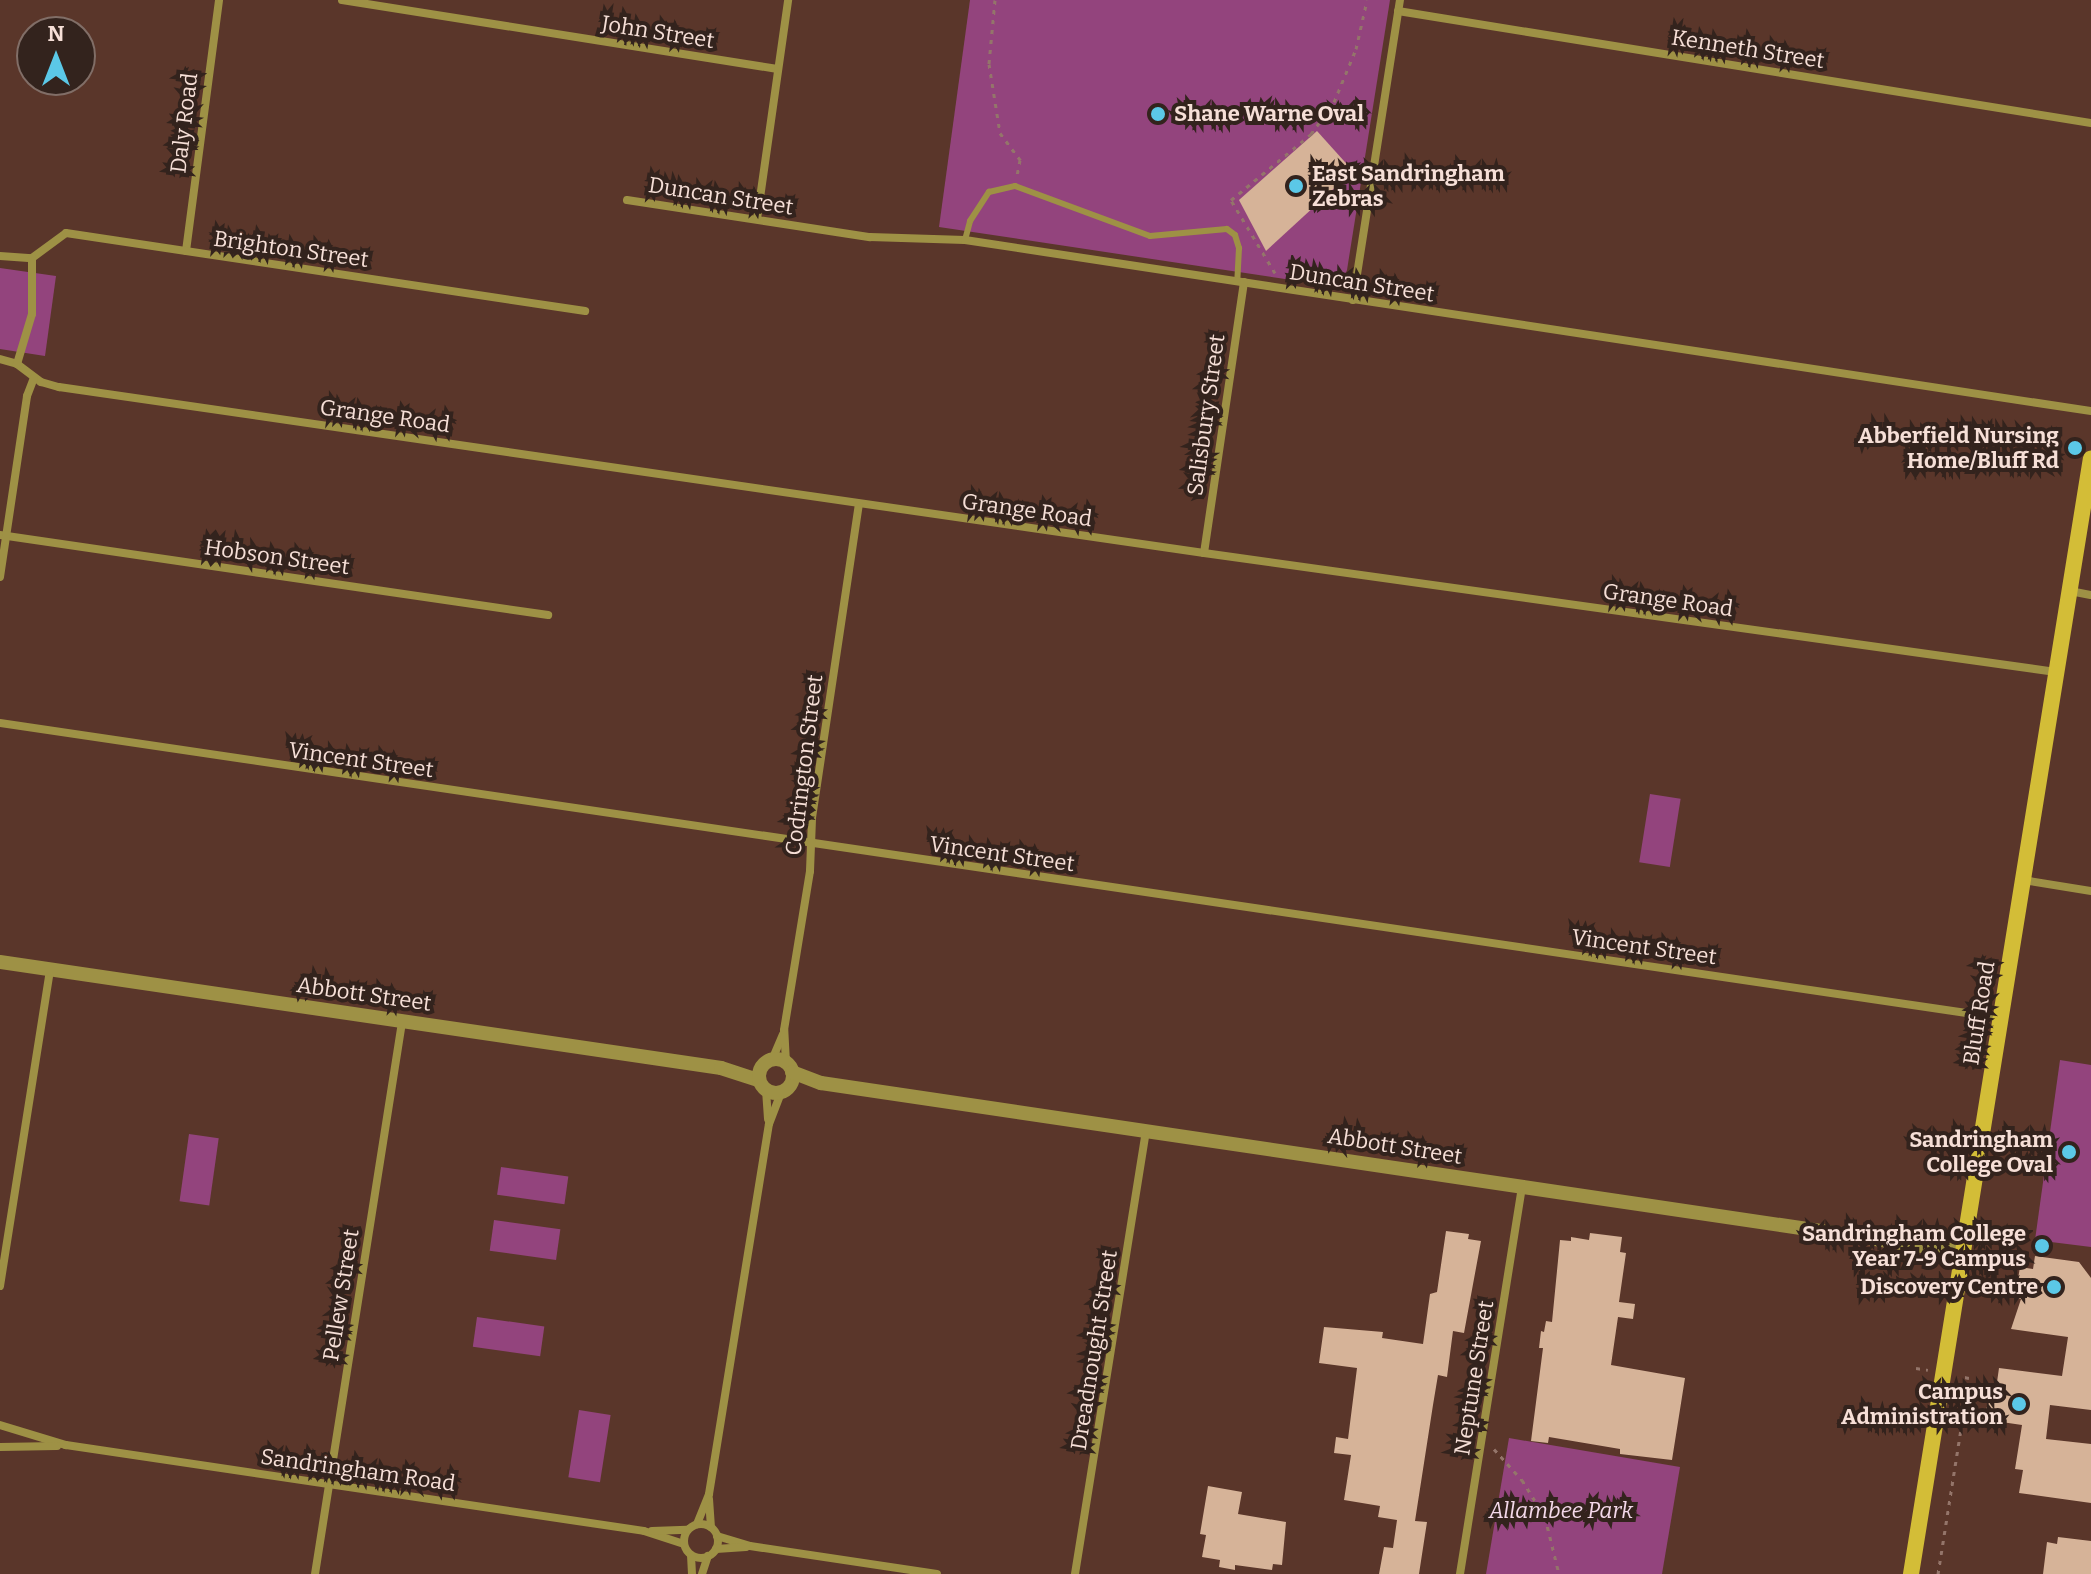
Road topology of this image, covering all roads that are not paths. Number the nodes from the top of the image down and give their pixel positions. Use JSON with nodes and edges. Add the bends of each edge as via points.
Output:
{"nodes":[{"id":1,"x":219,"y":0,"type":"edge"},
{"id":2,"x":342,"y":0,"type":"edge"},
{"id":3,"x":788,"y":0,"type":"edge"},
{"id":4,"x":1400,"y":0,"type":"edge"},
{"id":5,"x":1398,"y":11,"type":"junction"},
{"id":6,"x":778,"y":69,"type":"junction"},
{"id":7,"x":2091,"y":123,"type":"edge"},
{"id":8,"x":627,"y":200,"type":"dead end"},
{"id":9,"x":757,"y":219,"type":"junction"},
{"id":10,"x":965,"y":240,"type":"junction"},
{"id":11,"x":186,"y":251,"type":"junction"},
{"id":12,"x":0,"y":256,"type":"edge"},
{"id":13,"x":32,"y":258,"type":"junction"},
{"id":14,"x":1240,"y":282,"type":"junction"},
{"id":15,"x":1353,"y":300,"type":"junction"},
{"id":16,"x":585,"y":311,"type":"dead end"},
{"id":17,"x":0,"y":359,"type":"edge"},
{"id":18,"x":17,"y":364,"type":"junction"},
{"id":19,"x":34,"y":378,"type":"junction"},
{"id":20,"x":2091,"y":411,"type":"edge"},
{"id":21,"x":2091,"y":458,"type":"edge"},
{"id":22,"x":859,"y":504,"type":"junction"},
{"id":23,"x":3,"y":536,"type":"edge"},
{"id":24,"x":1204,"y":553,"type":"junction"},
{"id":25,"x":0,"y":577,"type":"edge"},
{"id":26,"x":2069,"y":591,"type":"junction"},
{"id":27,"x":2091,"y":595,"type":"edge"},
{"id":28,"x":548,"y":615,"type":"dead end"},
{"id":29,"x":2056,"y":672,"type":"junction"},
{"id":30,"x":0,"y":723,"type":"edge"},
{"id":31,"x":811,"y":845,"type":"junction"},
{"id":32,"x":2022,"y":880,"type":"junction"},
{"id":33,"x":2091,"y":891,"type":"edge"},
{"id":34,"x":0,"y":962,"type":"edge"},
{"id":35,"x":50,"y":969,"type":"junction"},
{"id":36,"x":2000,"y":1018,"type":"junction"},
{"id":37,"x":402,"y":1022,"type":"junction"},
{"id":38,"x":784,"y":1030,"type":"junction"},
{"id":39,"x":776,"y":1076,"type":"junction"},
{"id":40,"x":769,"y":1124,"type":"junction"},
{"id":41,"x":1146,"y":1132,"type":"junction"},
{"id":42,"x":1522,"y":1187,"type":"junction"},
{"id":43,"x":1963,"y":1252,"type":"junction"},
{"id":44,"x":0,"y":1286,"type":"edge"},
{"id":45,"x":0,"y":1425,"type":"edge"},
{"id":46,"x":66,"y":1445,"type":"junction"},
{"id":47,"x":0,"y":1447,"type":"edge"},
{"id":48,"x":329,"y":1484,"type":"junction"},
{"id":49,"x":709,"y":1494,"type":"junction"},
{"id":50,"x":697,"y":1524,"type":"junction"},
{"id":51,"x":711,"y":1527,"type":"junction"},
{"id":52,"x":687,"y":1530,"type":"junction"},
{"id":53,"x":644,"y":1531,"type":"junction"},
{"id":54,"x":717,"y":1536,"type":"junction"},
{"id":55,"x":684,"y":1544,"type":"junction"},
{"id":56,"x":750,"y":1546,"type":"junction"},
{"id":57,"x":716,"y":1549,"type":"junction"},
{"id":58,"x":691,"y":1555,"type":"junction"},
{"id":59,"x":708,"y":1556,"type":"junction"},
{"id":60,"x":315,"y":1574,"type":"edge"},
{"id":61,"x":692,"y":1574,"type":"edge"},
{"id":62,"x":702,"y":1574,"type":"edge"},
{"id":63,"x":937,"y":1574,"type":"edge"},
{"id":64,"x":1075,"y":1574,"type":"edge"},
{"id":65,"x":1460,"y":1574,"type":"edge"},
{"id":66,"x":1911,"y":1574,"type":"edge"}],
"edges":[{"from":1,"to":11,"type":"street","name":"Daly Road"},
{"from":2,"to":6,"type":"street","name":"John Street"},
{"from":3,"to":6,"type":"street"},
{"from":4,"to":5,"type":"street"},
{"from":5,"to":7,"type":"street","name":"Kenneth Street"},
{"from":5,"to":15,"type":"street"},
{"from":6,"to":9,"type":"street"},
{"from":8,"to":9,"type":"street","name":"Duncan Street"},
{"from":9,"to":10,"type":"street","name":"Duncan Street","via":[[870,237]]},
{"from":10,"to":14,"type":"street","name":"Duncan Street"},
{"from":10,"to":14,"type":"lane","via":[[970,221],[989,192],[1015,186],[1150,236],[1227,229],[1239,248]]},
{"from":11,"to":13,"type":"street","name":"Brighton Street","via":[[66,233]]},
{"from":11,"to":16,"type":"street","name":"Brighton Street"},
{"from":12,"to":13,"type":"street"},
{"from":13,"to":18,"type":"street","via":[[32,314]]},
{"from":14,"to":15,"type":"street","name":"Duncan Street"},
{"from":14,"to":24,"type":"street","name":"Salisbury Street"},
{"from":15,"to":20,"type":"street","name":"Duncan Street"},
{"from":17,"to":18,"type":"street","name":"Grange Road"},
{"from":18,"to":19,"type":"street","name":"Grange Road"},
{"from":19,"to":22,"type":"street","name":"Grange Road","via":[[59,387]]},
{"from":19,"to":23,"type":"street"},
{"from":21,"to":26,"type":"main road","name":"Bluff Road"},
{"from":22,"to":24,"type":"street","name":"Grange Road"},
{"from":22,"to":31,"type":"street","name":"Codrington Street"},
{"from":23,"to":25,"type":"street"},
{"from":23,"to":28,"type":"street","name":"Hobson Street"},
{"from":24,"to":29,"type":"street","name":"Grange Road"},
{"from":26,"to":27,"type":"street"},
{"from":26,"to":29,"type":"main road","name":"Bluff Road"},
{"from":29,"to":32,"type":"main road","name":"Bluff Road"},
{"from":30,"to":31,"type":"street","name":"Vincent Street"},
{"from":31,"to":36,"type":"street","name":"Vincent Street"},
{"from":31,"to":38,"type":"street","name":"Codrington Street"},
{"from":32,"to":33,"type":"street"},
{"from":32,"to":36,"type":"main road","name":"Bluff Road"},
{"from":34,"to":35,"type":"street","name":"Abbott Street"},
{"from":35,"to":37,"type":"street","name":"Abbott Street"},
{"from":35,"to":44,"type":"street"},
{"from":36,"to":43,"type":"main road","name":"Bluff Road"},
{"from":37,"to":39,"type":"street","name":"Abbott Street"},
{"from":37,"to":48,"type":"street","name":"Pellew Street"},
{"from":38,"to":39,"type":"street","name":"Codrington Street"},
{"from":38,"to":39,"type":"street","name":"Codrington Street"},
{"from":39,"to":40,"type":"street","name":"Codrington Street"},
{"from":39,"to":40,"type":"street","name":"Codrington Street"},
{"from":39,"to":41,"type":"street","name":"Abbott Street"},
{"from":40,"to":49,"type":"street","name":"Codrington Street"},
{"from":41,"to":42,"type":"street","name":"Abbott Street"},
{"from":41,"to":64,"type":"street","name":"Dreadnought Street"},
{"from":42,"to":43,"type":"street","name":"Abbott Street"},
{"from":42,"to":65,"type":"street","name":"Neptune Street"},
{"from":43,"to":66,"type":"main road","name":"Bluff Road"},
{"from":45,"to":46,"type":"street","name":"Sandringham Road"},
{"from":46,"to":47,"type":"street","name":"Sandringham Road"},
{"from":46,"to":48,"type":"street","name":"Sandringham Road"},
{"from":48,"to":53,"type":"street","name":"Sandringham Road"},
{"from":48,"to":60,"type":"street","name":"Pellew Street"},
{"from":49,"to":50,"type":"street","name":"Codrington Street"},
{"from":49,"to":51,"type":"street","name":"Codrington Street"},
{"from":50,"to":51,"type":"street"},
{"from":50,"to":52,"type":"street"},
{"from":51,"to":54,"type":"street"},
{"from":52,"to":53,"type":"street","name":"Sandringham Road"},
{"from":52,"to":55,"type":"street"},
{"from":53,"to":55,"type":"street","name":"Sandringham Road"},
{"from":54,"to":56,"type":"street"},
{"from":54,"to":57,"type":"street"},
{"from":55,"to":58,"type":"street"},
{"from":56,"to":57,"type":"street"},
{"from":56,"to":63,"type":"street"},
{"from":57,"to":59,"type":"street"},
{"from":58,"to":59,"type":"street"},
{"from":58,"to":61,"type":"street"},
{"from":59,"to":62,"type":"street"}]}
